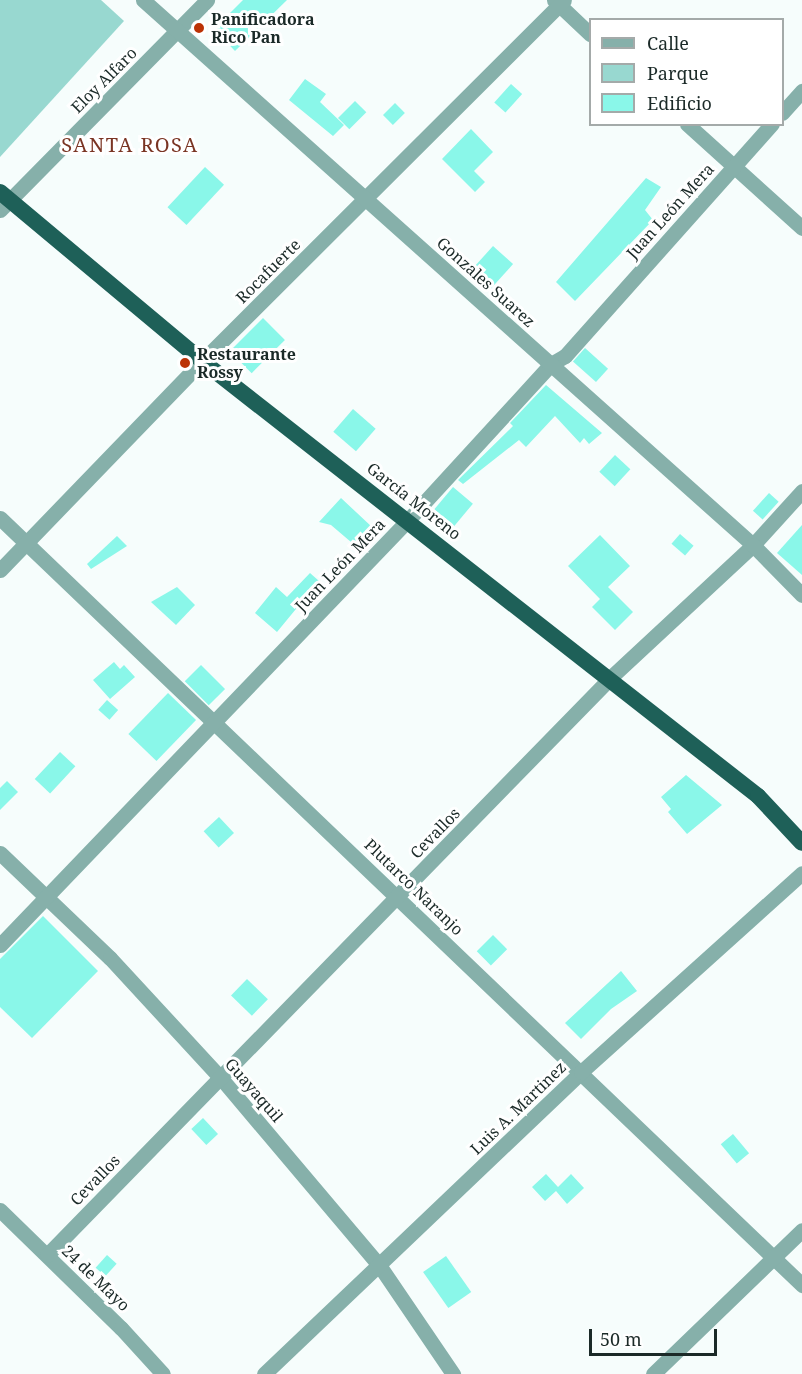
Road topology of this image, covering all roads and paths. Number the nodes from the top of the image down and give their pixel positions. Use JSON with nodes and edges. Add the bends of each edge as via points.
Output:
{"nodes":[{"id":1,"x":143,"y":0,"type":"edge"},
{"id":2,"x":207,"y":0,"type":"edge"},
{"id":3,"x":559,"y":2,"type":"edge"},
{"id":4,"x":178,"y":30,"type":"junction"},
{"id":5,"x":589,"y":32,"type":"edge"},
{"id":6,"x":802,"y":92,"type":"edge"},
{"id":7,"x":784,"y":112,"type":"edge"},
{"id":8,"x":689,"y":126,"type":"edge"},
{"id":9,"x":770,"y":126,"type":"edge"},
{"id":10,"x":733,"y":167,"type":"junction"},
{"id":11,"x":367,"y":199,"type":"junction"},
{"id":12,"x":3,"y":201,"type":"edge"},
{"id":13,"x":802,"y":228,"type":"edge"},
{"id":14,"x":202,"y":361,"type":"junction"},
{"id":15,"x":551,"y":364,"type":"junction"},
{"id":16,"x":802,"y":491,"type":"edge"},
{"id":17,"x":0,"y":518,"type":"edge"},
{"id":18,"x":409,"y":519,"type":"junction"},
{"id":19,"x":27,"y":542,"type":"junction"},
{"id":20,"x":753,"y":545,"type":"junction"},
{"id":21,"x":0,"y":570,"type":"edge"},
{"id":22,"x":802,"y":595,"type":"edge"},
{"id":23,"x":610,"y":678,"type":"junction"},
{"id":24,"x":214,"y":721,"type":"junction"},
{"id":25,"x":802,"y":843,"type":"edge"},
{"id":26,"x":0,"y":853,"type":"edge"},
{"id":27,"x":802,"y":873,"type":"edge"},
{"id":28,"x":47,"y":896,"type":"junction"},
{"id":29,"x":398,"y":897,"type":"junction"},
{"id":30,"x":0,"y":945,"type":"edge"},
{"id":31,"x":582,"y":1072,"type":"junction"},
{"id":32,"x":219,"y":1077,"type":"junction"},
{"id":33,"x":0,"y":1210,"type":"edge"},
{"id":34,"x":802,"y":1230,"type":"edge"},
{"id":35,"x":46,"y":1255,"type":"junction"},
{"id":36,"x":774,"y":1255,"type":"junction"},
{"id":37,"x":379,"y":1265,"type":"junction"},
{"id":38,"x":802,"y":1285,"type":"edge"},
{"id":39,"x":163,"y":1374,"type":"edge"},
{"id":40,"x":264,"y":1374,"type":"edge"},
{"id":41,"x":453,"y":1374,"type":"edge"},
{"id":42,"x":653,"y":1374,"type":"edge"}],
"edges":[{"from":1,"to":4,"type":"street","name":"Gonzales Suarez"},
{"from":2,"to":4,"type":"street","name":"Eloy Alfaro"},
{"from":3,"to":5,"type":"street"},
{"from":3,"to":11,"type":"street","name":"Rocafuerte"},
{"from":4,"to":11,"type":"street","name":"Gonzales Suarez"},
{"from":4,"to":12,"type":"street","name":"Eloy Alfaro"},
{"from":6,"to":7,"type":"street"},
{"from":8,"to":10,"type":"street"},
{"from":9,"to":10,"type":"street","name":"Juan León Mera"},
{"from":10,"to":13,"type":"street"},
{"from":10,"to":15,"type":"street","name":"Juan León Mera","via":[[565,356]]},
{"from":11,"to":14,"type":"street","name":"Rocafuerte"},
{"from":11,"to":15,"type":"street","name":"Gonzales Suarez"},
{"from":12,"to":14,"type":"highway","name":"García Moreno"},
{"from":14,"to":18,"type":"highway","name":"García Moreno"},
{"from":14,"to":19,"type":"street","name":"Rocafuerte"},
{"from":15,"to":18,"type":"street","name":"Juan León Mera"},
{"from":15,"to":20,"type":"street","name":"Gonzales Suarez"},
{"from":16,"to":20,"type":"street","name":"Cevallos"},
{"from":17,"to":19,"type":"street","name":"Plutarco Naranjo"},
{"from":18,"to":23,"type":"highway","name":"García Moreno"},
{"from":18,"to":24,"type":"street","name":"Juan León Mera"},
{"from":19,"to":21,"type":"street","name":"Rocafuerte"},
{"from":19,"to":24,"type":"street","name":"Plutarco Naranjo"},
{"from":20,"to":22,"type":"street","name":"Gonzales Suarez"},
{"from":20,"to":23,"type":"street","name":"Cevallos"},
{"from":23,"to":25,"type":"highway","name":"García Moreno","via":[[758,796]]},
{"from":23,"to":29,"type":"street","name":"Cevallos"},
{"from":24,"to":28,"type":"street","name":"Juan León Mera"},
{"from":24,"to":29,"type":"street","name":"Plutarco Naranjo"},
{"from":26,"to":28,"type":"street","name":"Guayaquil"},
{"from":27,"to":31,"type":"street","name":"Luis A. Martinez"},
{"from":28,"to":30,"type":"street","name":"Juan León Mera"},
{"from":28,"to":32,"type":"street","name":"Guayaquil"},
{"from":29,"to":31,"type":"street","name":"Plutarco Naranjo"},
{"from":29,"to":32,"type":"street","name":"Cevallos"},
{"from":31,"to":36,"type":"street","name":"Plutarco Naranjo"},
{"from":31,"to":37,"type":"street","name":"Luis A. Martinez"},
{"from":32,"to":35,"type":"street","name":"Cevallos"},
{"from":32,"to":37,"type":"street","name":"Guayaquil"},
{"from":33,"to":35,"type":"street","name":"24 de Mayo"},
{"from":34,"to":36,"type":"street"},
{"from":35,"to":39,"type":"street","name":"24 de Mayo"},
{"from":36,"to":38,"type":"street","name":"Plutarco Naranjo"},
{"from":36,"to":42,"type":"street"},
{"from":37,"to":40,"type":"street","name":"Luis A. Martinez"},
{"from":37,"to":41,"type":"street","name":"Guayaquil"}]}
